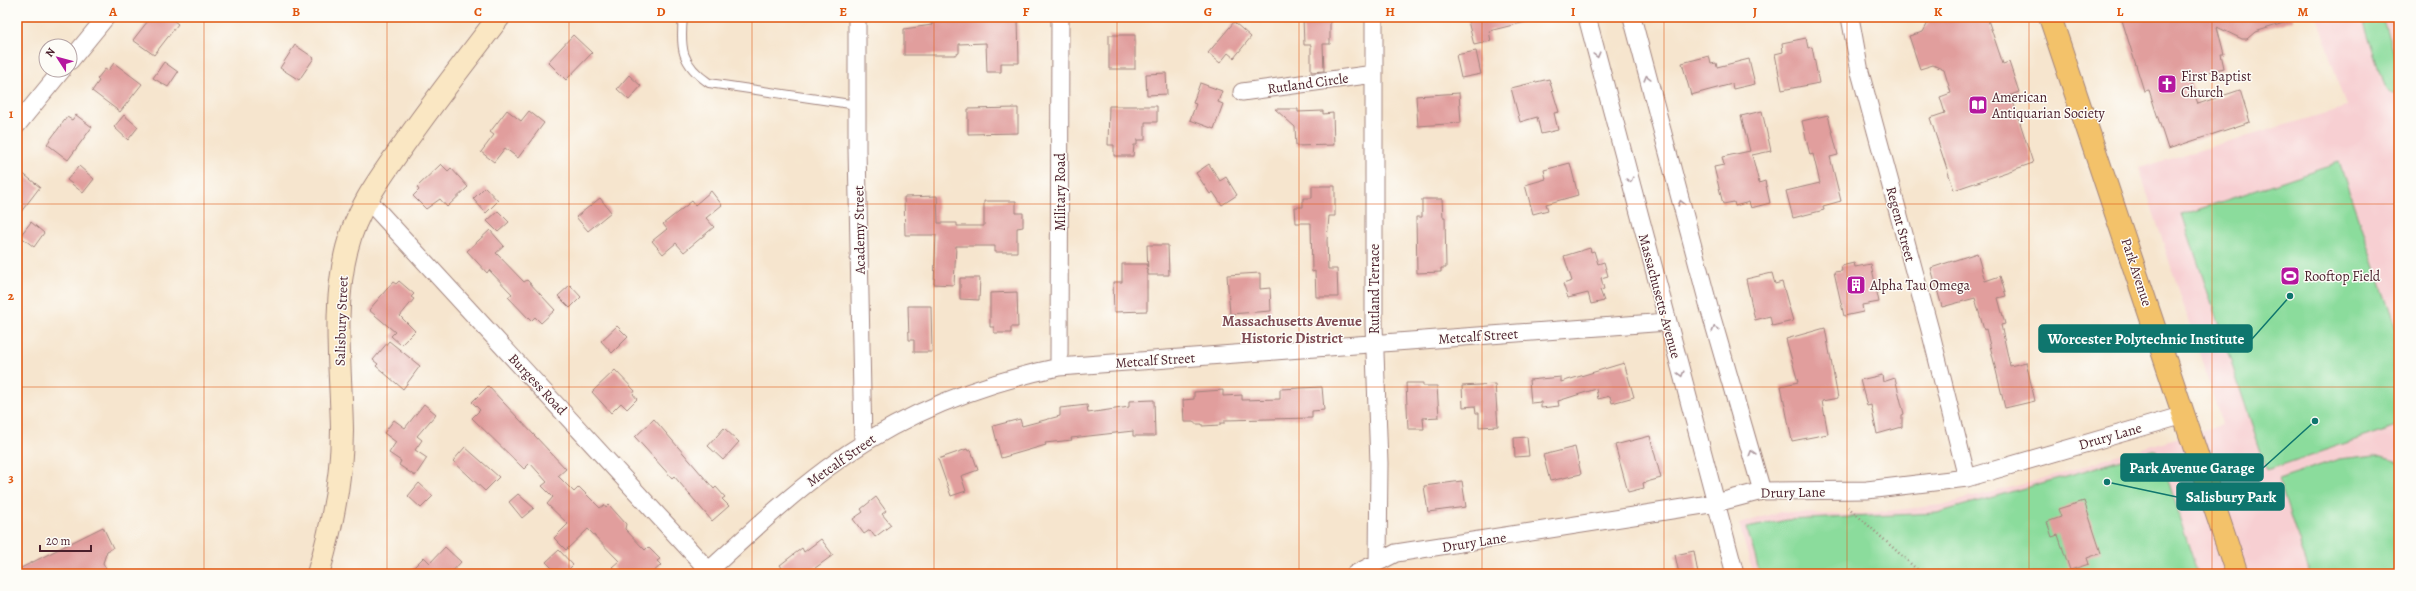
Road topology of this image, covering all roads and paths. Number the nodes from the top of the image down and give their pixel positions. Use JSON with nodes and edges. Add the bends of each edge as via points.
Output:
{"nodes":[{"id":1,"x":106,"y":17,"type":"edge"},
{"id":2,"x":499,"y":17,"type":"edge"},
{"id":3,"x":683,"y":17,"type":"edge"},
{"id":4,"x":857,"y":17,"type":"edge"},
{"id":5,"x":1060,"y":17,"type":"edge"},
{"id":6,"x":1374,"y":17,"type":"edge"},
{"id":7,"x":1587,"y":17,"type":"edge"},
{"id":8,"x":1632,"y":17,"type":"edge"},
{"id":9,"x":1850,"y":17,"type":"edge"},
{"id":10,"x":2050,"y":17,"type":"edge"},
{"id":11,"x":78,"y":51,"type":"edge"},
{"id":12,"x":1374,"y":74,"type":"junction"},
{"id":13,"x":55,"y":78,"type":"edge"},
{"id":14,"x":1242,"y":92,"type":"dead end"},
{"id":15,"x":857,"y":105,"type":"junction"},
{"id":16,"x":17,"y":125,"type":"edge"},
{"id":17,"x":367,"y":198,"type":"junction"},
{"id":18,"x":1667,"y":322,"type":"junction"},
{"id":19,"x":1375,"y":344,"type":"junction"},
{"id":20,"x":1060,"y":367,"type":"junction"},
{"id":21,"x":2184,"y":415,"type":"junction"},
{"id":22,"x":863,"y":443,"type":"junction"},
{"id":23,"x":1967,"y":478,"type":"junction"},
{"id":24,"x":1762,"y":491,"type":"junction"},
{"id":25,"x":1848,"y":491,"type":"junction"},
{"id":26,"x":1716,"y":503,"type":"junction"},
{"id":27,"x":1378,"y":561,"type":"junction"},
{"id":28,"x":707,"y":572,"type":"edge"},
{"id":29,"x":318,"y":574,"type":"edge"},
{"id":30,"x":1355,"y":574,"type":"edge"},
{"id":31,"x":1735,"y":574,"type":"edge"},
{"id":32,"x":1922,"y":574,"type":"edge"},
{"id":33,"x":2237,"y":574,"type":"edge"}],
"edges":[{"from":1,"to":11,"type":"street"},
{"from":2,"to":17,"type":"main road","name":"Salisbury Street","via":[[431,105]]},
{"from":3,"to":15,"type":"lane","via":[[680,44],[694,73],[709,83]]},
{"from":4,"to":15,"type":"street","name":"Academy Street"},
{"from":5,"to":20,"type":"street","name":"Military Road"},
{"from":6,"to":12,"type":"street","name":"Rutland Terrace"},
{"from":7,"to":18,"type":"street","name":"Massachusetts Avenue","one_way":true},
{"from":24,"to":8,"type":"street","one_way":true,"via":[[1710,311]]},
{"from":9,"to":23,"type":"street","name":"Regent Street","via":[[1860,72]]},
{"from":10,"to":21,"type":"main road","name":"Park Avenue"},
{"from":12,"to":14,"type":"street","name":"Rutland Circle"},
{"from":12,"to":19,"type":"street","name":"Rutland Terrace"},
{"from":13,"to":16,"type":"street"},
{"from":15,"to":22,"type":"street","name":"Academy Street"},
{"from":17,"to":28,"type":"street","name":"Burgess Road"},
{"from":17,"to":29,"type":"main road","name":"Salisbury Street","via":[[352,233],[341,279],[338,319],[342,431],[339,472],[334,518]]},
{"from":18,"to":19,"type":"street","name":"Metcalf Street"},
{"from":18,"to":26,"type":"street","name":"Massachusetts Avenue","one_way":true},
{"from":19,"to":20,"type":"street","name":"Metcalf Street"},
{"from":19,"to":27,"type":"street","name":"Rutland Terrace","via":[[1379,463]]},
{"from":20,"to":22,"type":"street","name":"Metcalf Street","via":[[998,381],[955,396]]},
{"from":21,"to":23,"type":"street","name":"Drury Lane"},
{"from":21,"to":33,"type":"main road","name":"Park Avenue"},
{"from":22,"to":28,"type":"street","name":"Metcalf Street","via":[[775,510]]},
{"from":23,"to":25,"type":"street","name":"Drury Lane"},
{"from":24,"to":25,"type":"street","name":"Drury Lane"},
{"from":24,"to":26,"type":"street","name":"Drury Lane"},
{"from":25,"to":32,"type":"path","via":[[1848,508]]},
{"from":26,"to":27,"type":"street","name":"Drury Lane","via":[[1409,550]]},
{"from":26,"to":31,"type":"street","name":"Massachusetts Avenue"},
{"from":27,"to":30,"type":"street","name":"Drury Lane"}]}
